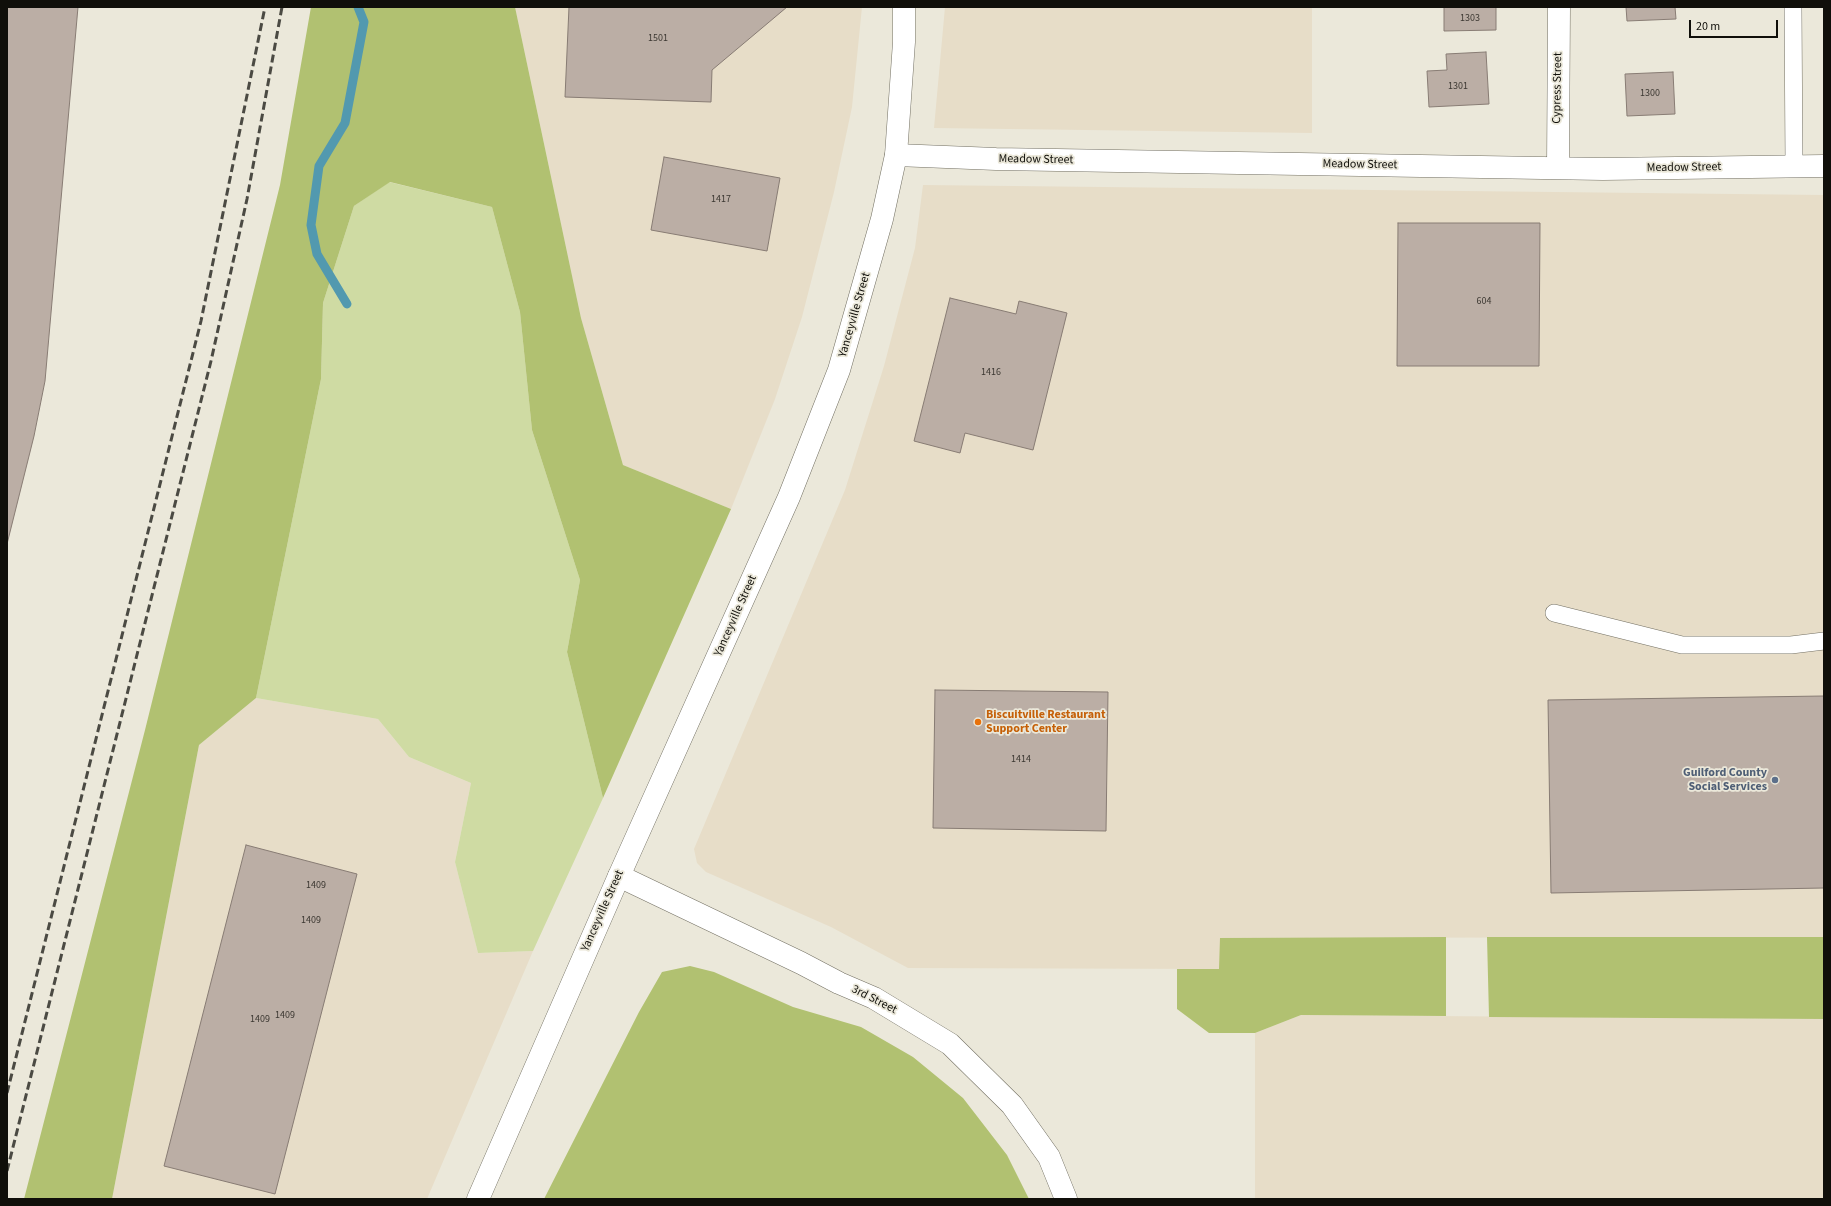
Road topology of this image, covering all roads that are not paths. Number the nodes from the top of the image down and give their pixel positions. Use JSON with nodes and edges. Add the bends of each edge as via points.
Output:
{"nodes":[{"id":1,"x":904,"y":7,"type":"edge"},
{"id":2,"x":1559,"y":7,"type":"edge"},
{"id":3,"x":1793,"y":7,"type":"edge"},
{"id":4,"x":896,"y":155,"type":"junction"},
{"id":5,"x":1794,"y":166,"type":"junction"},
{"id":6,"x":1824,"y":166,"type":"edge"},
{"id":7,"x":1558,"y":168,"type":"junction"},
{"id":8,"x":1554,"y":613,"type":"dead end"},
{"id":9,"x":1824,"y":641,"type":"edge"},
{"id":10,"x":619,"y":876,"type":"junction"},
{"id":11,"x":478,"y":1199,"type":"edge"},
{"id":12,"x":1066,"y":1199,"type":"edge"}],
"edges":[{"from":1,"to":4,"type":"street","name":"Yanceyville Street"},
{"from":2,"to":7,"type":"street","name":"Cypress Street"},
{"from":3,"to":5,"type":"lane"},
{"from":4,"to":7,"type":"street","name":"Meadow Street"},
{"from":4,"to":10,"type":"street","name":"Yanceyville Street","via":[[882,219],[839,370],[789,497]]},
{"from":5,"to":6,"type":"street","name":"Meadow Street"},
{"from":5,"to":7,"type":"street","name":"Meadow Street"},
{"from":8,"to":9,"type":"lane","via":[[1682,645],[1791,645]]},
{"from":10,"to":11,"type":"street","name":"Yanceyville Street"},
{"from":10,"to":12,"type":"street","name":"3rd Street","via":[[874,998],[950,1044],[1012,1105],[1049,1157]]}]}
